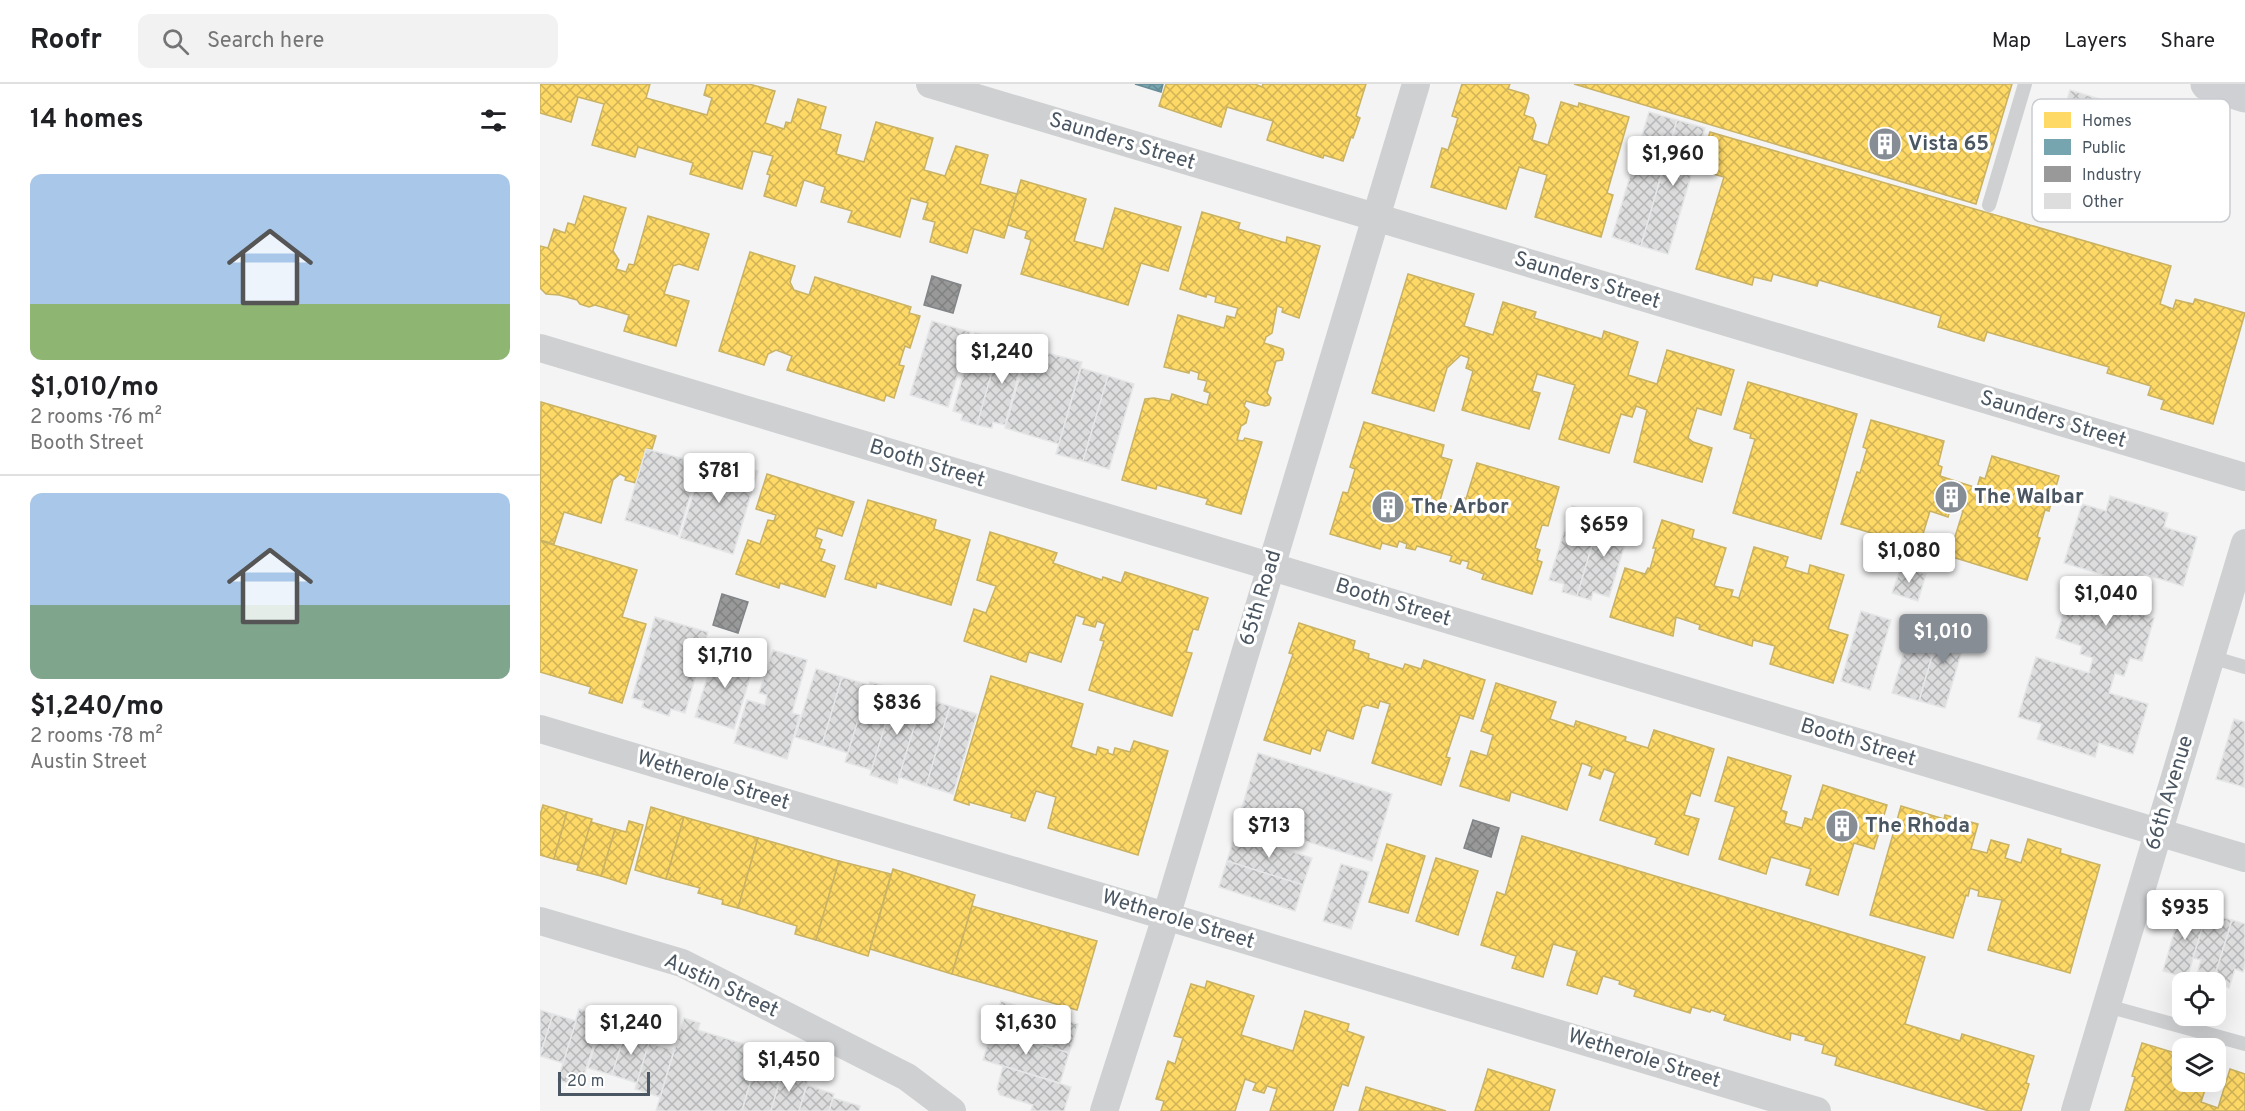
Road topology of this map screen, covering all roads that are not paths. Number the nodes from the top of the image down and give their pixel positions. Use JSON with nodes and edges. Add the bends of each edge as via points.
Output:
{"nodes":[{"id":1,"x":930,"y":84,"type":"edge"},
{"id":2,"x":1416,"y":84,"type":"edge"},
{"id":3,"x":2025,"y":84,"type":"edge"},
{"id":4,"x":2206,"y":84,"type":"edge"},
{"id":5,"x":2245,"y":96,"type":"edge"},
{"id":6,"x":1989,"y":205,"type":"dead end"},
{"id":7,"x":1375,"y":218,"type":"junction"},
{"id":8,"x":540,"y":348,"type":"edge"},
{"id":9,"x":2245,"y":477,"type":"edge"},
{"id":10,"x":2245,"y":543,"type":"edge"},
{"id":11,"x":1271,"y":567,"type":"junction"},
{"id":12,"x":2211,"y":657,"type":"junction"},
{"id":13,"x":2245,"y":667,"type":"edge"},
{"id":14,"x":540,"y":729,"type":"edge"},
{"id":15,"x":2158,"y":833,"type":"junction"},
{"id":16,"x":2245,"y":858,"type":"edge"},
{"id":17,"x":1166,"y":917,"type":"junction"},
{"id":18,"x":540,"y":921,"type":"edge"},
{"id":19,"x":2107,"y":1006,"type":"junction"},
{"id":20,"x":2245,"y":1044,"type":"edge"},
{"id":21,"x":952,"y":1111,"type":"edge"},
{"id":22,"x":1104,"y":1111,"type":"edge"},
{"id":23,"x":1817,"y":1111,"type":"edge"},
{"id":24,"x":2075,"y":1111,"type":"edge"}],
"edges":[{"from":1,"to":7,"type":"street","name":"Saunders Street"},
{"from":2,"to":7,"type":"street","name":"65th Road"},
{"from":3,"to":6,"type":"lane"},
{"from":4,"to":5,"type":"street"},
{"from":7,"to":9,"type":"street","name":"Saunders Street"},
{"from":7,"to":11,"type":"street","name":"65th Road"},
{"from":8,"to":11,"type":"street","name":"Booth Street"},
{"from":10,"to":12,"type":"street","name":"66th Avenue"},
{"from":11,"to":15,"type":"street","name":"Booth Street"},
{"from":11,"to":17,"type":"street","name":"65th Road"},
{"from":12,"to":13,"type":"lane"},
{"from":12,"to":15,"type":"street","name":"66th Avenue"},
{"from":14,"to":17,"type":"street","name":"Wetherole Street"},
{"from":15,"to":16,"type":"street","name":"Booth Street"},
{"from":15,"to":19,"type":"street","name":"66th Avenue"},
{"from":17,"to":22,"type":"street","name":"65th Road"},
{"from":17,"to":23,"type":"street","name":"Wetherole Street"},
{"from":18,"to":21,"type":"street","name":"Austin Street","via":[[682,963],[907,1077]]},
{"from":19,"to":20,"type":"lane"},
{"from":19,"to":24,"type":"street","name":"66th Avenue"}]}
